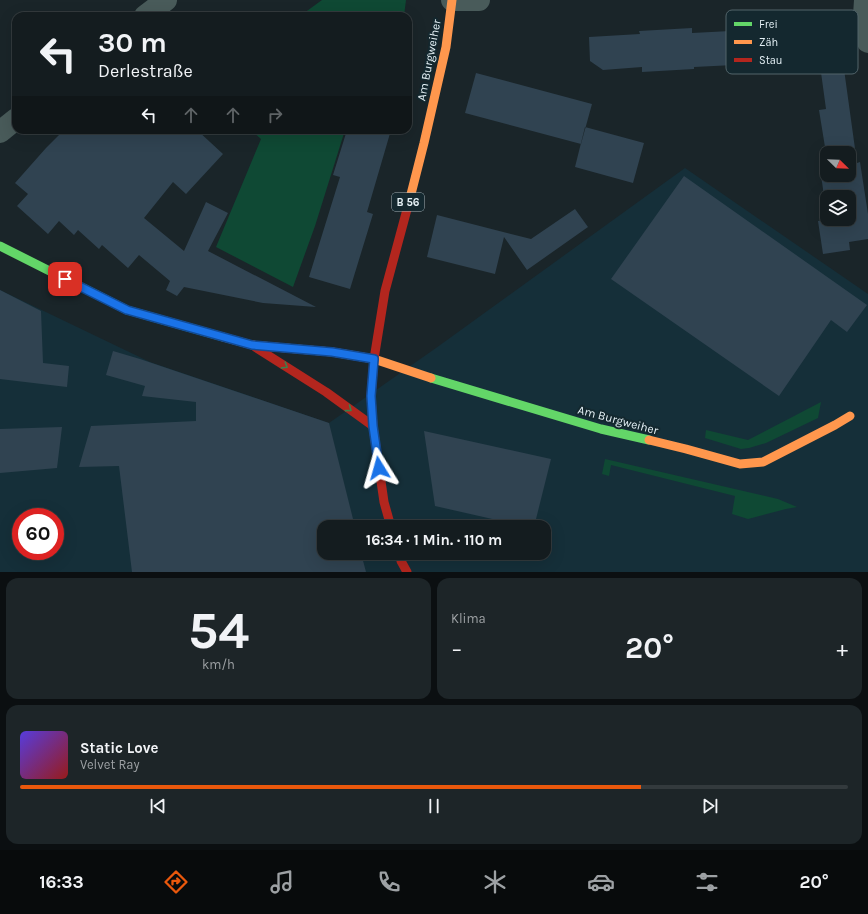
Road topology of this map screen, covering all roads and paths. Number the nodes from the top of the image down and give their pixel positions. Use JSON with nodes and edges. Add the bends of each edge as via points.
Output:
{"nodes":[{"id":1,"x":166,"y":0,"type":"edge"},
{"id":2,"x":452,"y":0,"type":"edge"},
{"id":3,"x":479,"y":0,"type":"edge"},
{"id":4,"x":864,"y":0,"type":"edge"},
{"id":5,"x":151,"y":12,"type":"edge"},
{"id":6,"x":868,"y":42,"type":"edge"},
{"id":7,"x":12,"y":122,"type":"edge"},
{"id":8,"x":0,"y":132,"type":"edge"},
{"id":9,"x":0,"y":246,"type":"edge"},
{"id":10,"x":252,"y":345,"type":"junction"},
{"id":11,"x":374,"y":359,"type":"junction"},
{"id":12,"x":850,"y":416,"type":"dead end"},
{"id":13,"x":373,"y":426,"type":"junction"},
{"id":14,"x":389,"y":520,"type":"edge"},
{"id":15,"x":401,"y":560,"type":"edge"},
{"id":16,"x":406,"y":572,"type":"edge"}],
"edges":[{"from":1,"to":5,"type":"street"},
{"from":2,"to":3,"type":"street"},
{"from":2,"to":11,"type":"street","name":"Am Burgweiher","number":"B 56","via":[[446,47],[385,291]]},
{"from":4,"to":6,"type":"street"},
{"from":7,"to":8,"type":"street"},
{"from":9,"to":10,"type":"street","via":[[127,310]]},
{"from":10,"to":11,"type":"street","via":[[332,352]]},
{"from":10,"to":13,"type":"street","one_way":true,"via":[[326,392]]},
{"from":11,"to":12,"type":"street","name":"Am Burgweiher","via":[[445,383],[601,429],[740,464],[763,462]]},
{"from":11,"to":13,"type":"street","name":"Am Burgweiher","number":"B 56","via":[[371,396]]},
{"from":13,"to":14,"type":"street","name":"Am Burgweiher","number":"B 56"},
{"from":15,"to":16,"type":"street"}]}
